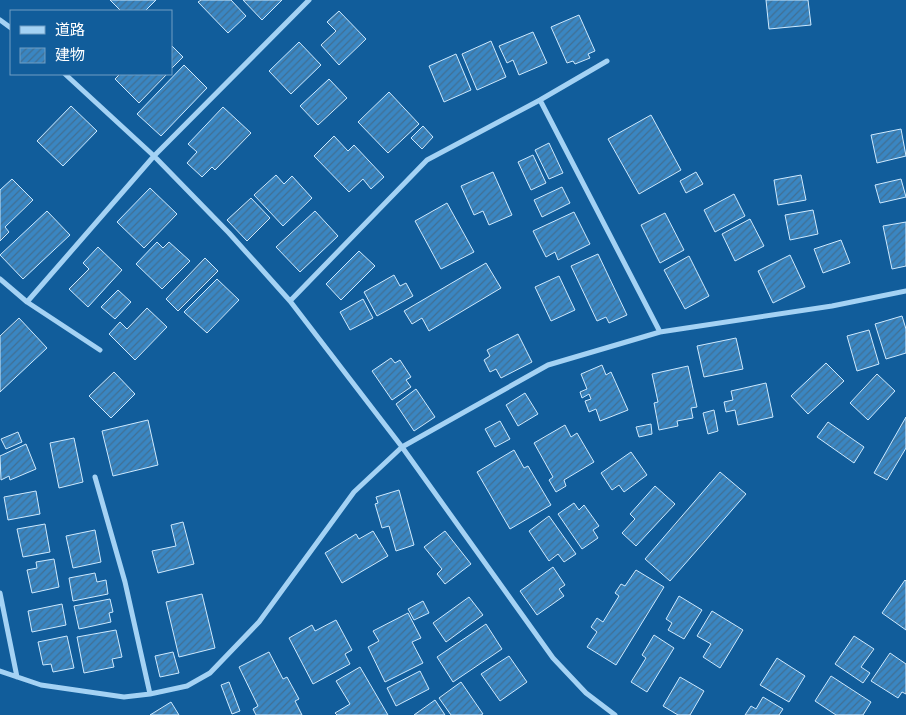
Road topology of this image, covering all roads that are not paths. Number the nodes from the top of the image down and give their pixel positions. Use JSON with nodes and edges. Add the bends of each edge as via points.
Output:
{"nodes":[{"id":1,"x":309,"y":0,"type":"edge"},
{"id":2,"x":608,"y":62,"type":"dead end"},
{"id":3,"x":67,"y":75,"type":"edge"},
{"id":4,"x":540,"y":100,"type":"junction"},
{"id":5,"x":154,"y":156,"type":"junction"},
{"id":6,"x":0,"y":279,"type":"edge"},
{"id":7,"x":906,"y":291,"type":"edge"},
{"id":8,"x":27,"y":302,"type":"junction"},
{"id":9,"x":290,"y":302,"type":"junction"},
{"id":10,"x":660,"y":332,"type":"junction"},
{"id":11,"x":100,"y":350,"type":"dead end"},
{"id":12,"x":402,"y":446,"type":"junction"},
{"id":13,"x":95,"y":477,"type":"dead end"},
{"id":14,"x":0,"y":593,"type":"edge"},
{"id":15,"x":0,"y":671,"type":"edge"},
{"id":16,"x":17,"y":677,"type":"junction"},
{"id":17,"x":150,"y":694,"type":"junction"},
{"id":18,"x":615,"y":715,"type":"edge"}],
"edges":[{"from":1,"to":5,"type":"street"},
{"from":2,"to":4,"type":"street"},
{"from":3,"to":5,"type":"street"},
{"from":4,"to":9,"type":"street","via":[[427,160]]},
{"from":4,"to":10,"type":"street"},
{"from":5,"to":8,"type":"street"},
{"from":5,"to":9,"type":"street"},
{"from":6,"to":8,"type":"street"},
{"from":7,"to":10,"type":"street","via":[[832,306]]},
{"from":8,"to":11,"type":"street"},
{"from":9,"to":12,"type":"street"},
{"from":10,"to":12,"type":"street","via":[[548,365]]},
{"from":12,"to":17,"type":"street","via":[[354,492],[259,622],[210,673],[186,686]]},
{"from":12,"to":18,"type":"street","via":[[552,658],[586,693]]},
{"from":13,"to":17,"type":"street","via":[[125,582]]},
{"from":14,"to":16,"type":"street"},
{"from":15,"to":16,"type":"street"},
{"from":16,"to":17,"type":"street","via":[[41,685],[124,698]]}]}
